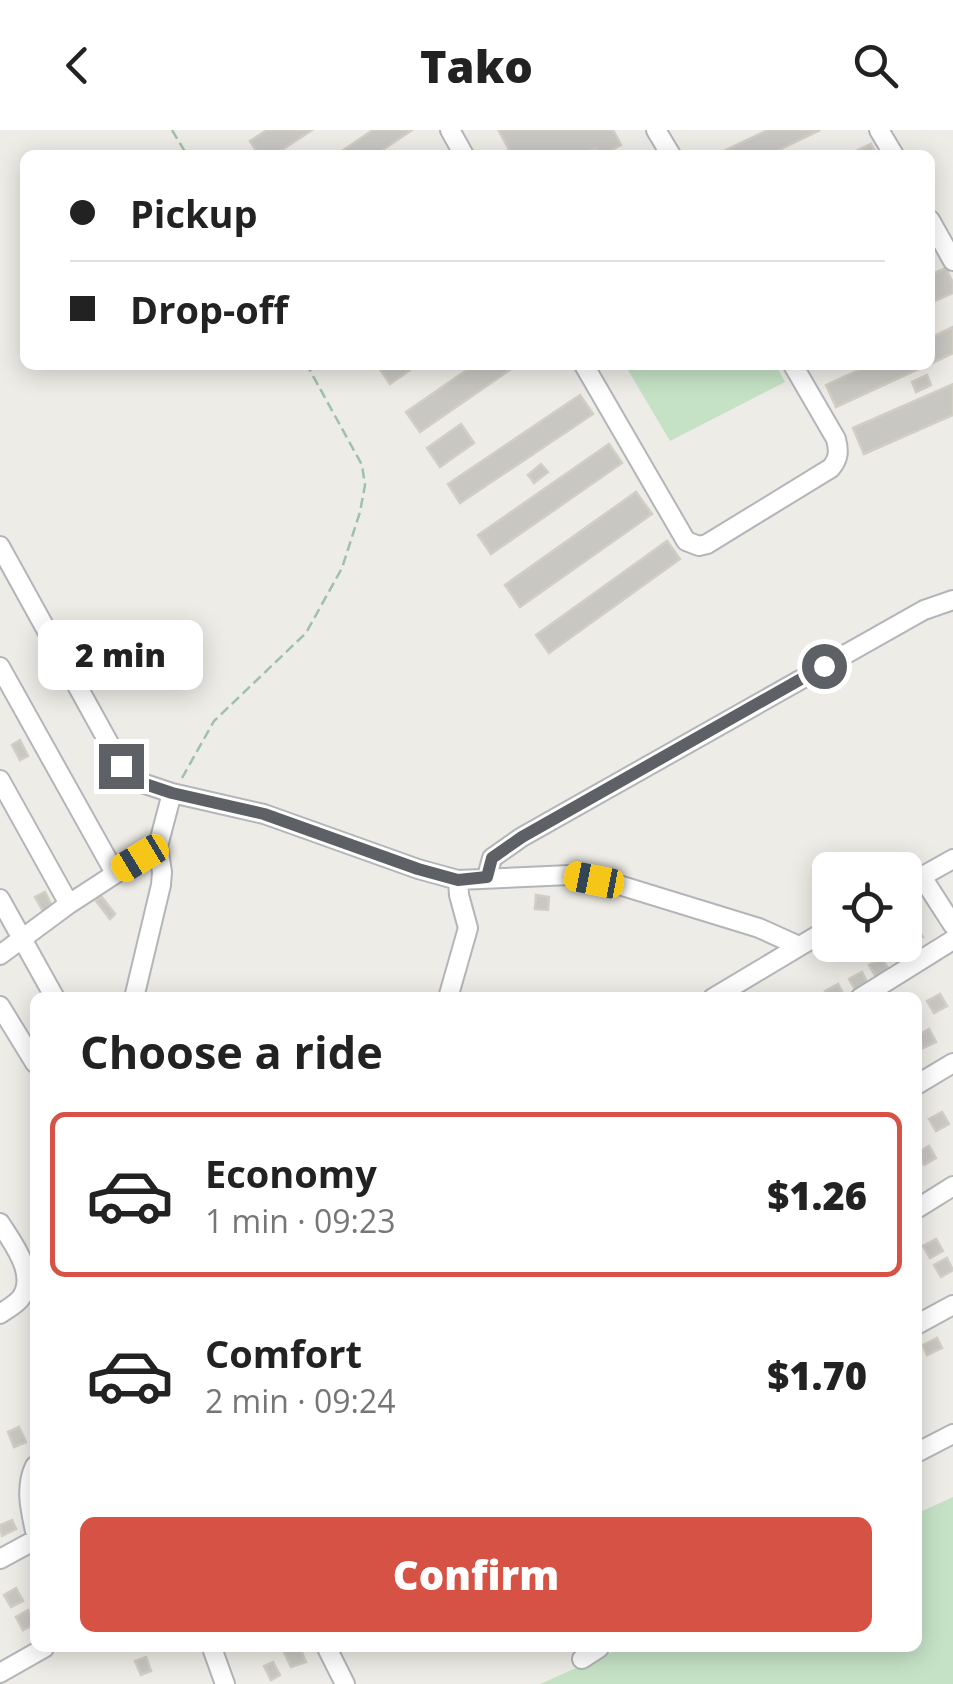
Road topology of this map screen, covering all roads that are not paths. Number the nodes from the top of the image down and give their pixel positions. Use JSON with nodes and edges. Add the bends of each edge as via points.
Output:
{"nodes":[{"id":1,"x":935,"y":229,"type":"edge"},
{"id":2,"x":953,"y":261,"type":"edge"},
{"id":3,"x":587,"y":370,"type":"edge"},
{"id":4,"x":796,"y":370,"type":"edge"},
{"id":5,"x":0,"y":546,"type":"edge"},
{"id":6,"x":953,"y":600,"type":"edge"},
{"id":7,"x":0,"y":667,"type":"edge"},
{"id":8,"x":0,"y":780,"type":"edge"},
{"id":9,"x":172,"y":793,"type":"junction"},
{"id":10,"x":158,"y":846,"type":"junction"},
{"id":11,"x":953,"y":859,"type":"edge"},
{"id":12,"x":115,"y":873,"type":"junction"},
{"id":13,"x":487,"y":877,"type":"junction"},
{"id":14,"x":922,"y":877,"type":"edge"},
{"id":15,"x":458,"y":880,"type":"junction"},
{"id":16,"x":922,"y":891,"type":"edge"},
{"id":17,"x":0,"y":899,"type":"edge"},
{"id":18,"x":69,"y":904,"type":"junction"},
{"id":19,"x":953,"y":924,"type":"edge"},
{"id":20,"x":21,"y":938,"type":"junction"},
{"id":21,"x":812,"y":938,"type":"edge"},
{"id":22,"x":953,"y":940,"type":"edge"},
{"id":23,"x":799,"y":946,"type":"junction"},
{"id":24,"x":0,"y":955,"type":"edge"},
{"id":25,"x":52,"y":992,"type":"edge"},
{"id":26,"x":135,"y":992,"type":"edge"},
{"id":27,"x":450,"y":992,"type":"edge"},
{"id":28,"x":722,"y":992,"type":"edge"},
{"id":29,"x":870,"y":992,"type":"edge"},
{"id":30,"x":0,"y":1006,"type":"edge"},
{"id":31,"x":30,"y":1055,"type":"edge"},
{"id":32,"x":953,"y":1063,"type":"edge"},
{"id":33,"x":922,"y":1082,"type":"edge"},
{"id":34,"x":953,"y":1186,"type":"edge"},
{"id":35,"x":922,"y":1205,"type":"edge"},
{"id":36,"x":0,"y":1223,"type":"edge"},
{"id":37,"x":953,"y":1304,"type":"edge"},
{"id":38,"x":0,"y":1314,"type":"edge"},
{"id":39,"x":922,"y":1322,"type":"edge"},
{"id":40,"x":953,"y":1434,"type":"edge"},
{"id":41,"x":922,"y":1450,"type":"edge"},
{"id":42,"x":30,"y":1481,"type":"edge"},
{"id":43,"x":30,"y":1506,"type":"edge"},
{"id":44,"x":30,"y":1543,"type":"edge"},
{"id":45,"x":0,"y":1559,"type":"edge"},
{"id":46,"x":37,"y":1652,"type":"edge"},
{"id":47,"x":214,"y":1652,"type":"edge"},
{"id":48,"x":329,"y":1652,"type":"edge"},
{"id":49,"x":592,"y":1652,"type":"edge"},
{"id":50,"x":582,"y":1658,"type":"dead end"},
{"id":51,"x":0,"y":1673,"type":"edge"},
{"id":52,"x":226,"y":1684,"type":"edge"},
{"id":53,"x":346,"y":1684,"type":"edge"}],
"edges":[{"from":1,"to":2,"type":"street"},
{"from":3,"to":4,"type":"street","via":[[686,541],[700,546],[836,461],[836,439]]},
{"from":5,"to":9,"type":"street","via":[[121,766]]},
{"from":6,"to":13,"type":"street","via":[[924,610],[522,837],[492,858]]},
{"from":7,"to":12,"type":"street"},
{"from":8,"to":18,"type":"street"},
{"from":9,"to":10,"type":"street"},
{"from":9,"to":15,"type":"street","via":[[264,814]]},
{"from":10,"to":12,"type":"street"},
{"from":10,"to":26,"type":"street","via":[[161,885]]},
{"from":11,"to":14,"type":"street"},
{"from":12,"to":18,"type":"street"},
{"from":13,"to":15,"type":"street"},
{"from":13,"to":23,"type":"street","via":[[570,875],[619,885]]},
{"from":15,"to":27,"type":"street","via":[[468,928]]},
{"from":16,"to":19,"type":"street"},
{"from":17,"to":20,"type":"street"},
{"from":18,"to":20,"type":"street"},
{"from":20,"to":24,"type":"street"},
{"from":20,"to":25,"type":"street"},
{"from":21,"to":23,"type":"street"},
{"from":22,"to":29,"type":"street"},
{"from":23,"to":28,"type":"street"},
{"from":30,"to":31,"type":"street"},
{"from":32,"to":33,"type":"street"},
{"from":34,"to":35,"type":"street"},
{"from":36,"to":38,"type":"street","via":[[25,1275],[18,1301]]},
{"from":37,"to":39,"type":"street"},
{"from":40,"to":41,"type":"street"},
{"from":42,"to":43,"type":"street"},
{"from":44,"to":45,"type":"street"},
{"from":46,"to":51,"type":"street"},
{"from":47,"to":52,"type":"street"},
{"from":48,"to":53,"type":"street"},
{"from":49,"to":50,"type":"street"}]}
